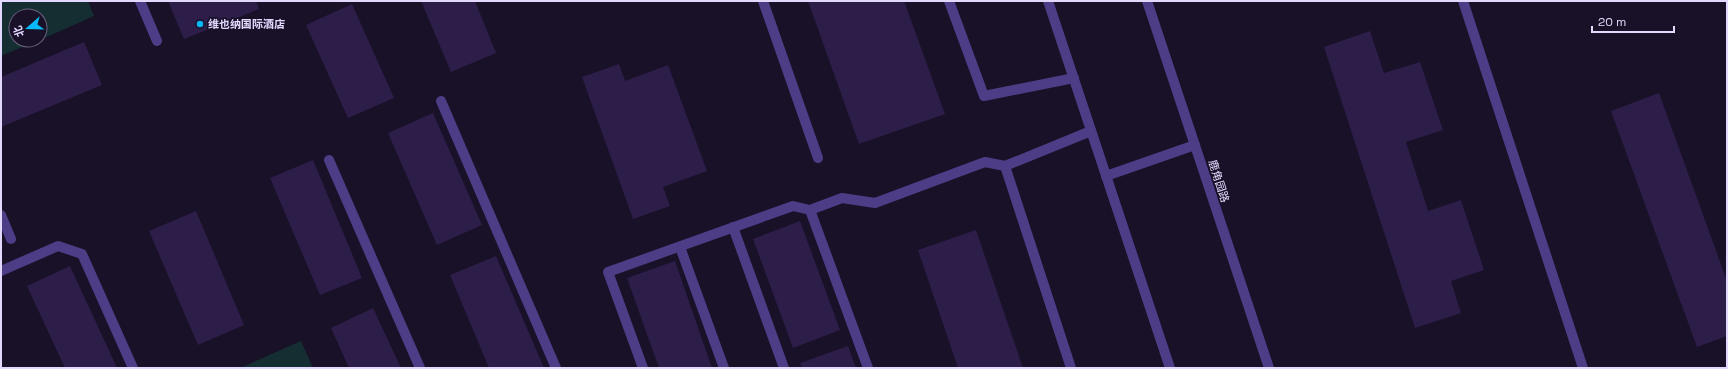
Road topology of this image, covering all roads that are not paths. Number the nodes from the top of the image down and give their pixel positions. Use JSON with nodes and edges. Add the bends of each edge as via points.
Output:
{"nodes":[{"id":1,"x":140,"y":1,"type":"edge"},
{"id":2,"x":763,"y":1,"type":"edge"},
{"id":3,"x":949,"y":1,"type":"edge"},
{"id":4,"x":1048,"y":1,"type":"edge"},
{"id":5,"x":1147,"y":1,"type":"edge"},
{"id":6,"x":1463,"y":1,"type":"edge"},
{"id":7,"x":157,"y":41,"type":"dead end"},
{"id":8,"x":1074,"y":78,"type":"junction"},
{"id":9,"x":441,"y":101,"type":"dead end"},
{"id":10,"x":1091,"y":131,"type":"junction"},
{"id":11,"x":1195,"y":145,"type":"junction"},
{"id":12,"x":818,"y":158,"type":"dead end"},
{"id":13,"x":329,"y":160,"type":"dead end"},
{"id":14,"x":1005,"y":166,"type":"junction"},
{"id":15,"x":1106,"y":176,"type":"junction"},
{"id":16,"x":810,"y":210,"type":"junction"},
{"id":17,"x":1,"y":215,"type":"edge"},
{"id":18,"x":733,"y":227,"type":"junction"},
{"id":19,"x":11,"y":239,"type":"dead end"},
{"id":20,"x":680,"y":247,"type":"junction"},
{"id":21,"x":1,"y":271,"type":"edge"},
{"id":22,"x":133,"y":368,"type":"edge"},
{"id":23,"x":420,"y":368,"type":"edge"},
{"id":24,"x":556,"y":368,"type":"edge"},
{"id":25,"x":642,"y":368,"type":"edge"},
{"id":26,"x":724,"y":368,"type":"edge"},
{"id":27,"x":784,"y":368,"type":"edge"},
{"id":28,"x":868,"y":368,"type":"edge"},
{"id":29,"x":1071,"y":368,"type":"edge"},
{"id":30,"x":1170,"y":368,"type":"edge"},
{"id":31,"x":1269,"y":368,"type":"edge"},
{"id":32,"x":1583,"y":368,"type":"edge"}],
"edges":[{"from":1,"to":7,"type":"street"},
{"from":2,"to":12,"type":"street"},
{"from":3,"to":8,"type":"street","via":[[984,96]]},
{"from":4,"to":8,"type":"street"},
{"from":5,"to":11,"type":"street","name":"鹿角园路"},
{"from":6,"to":32,"type":"street"},
{"from":8,"to":10,"type":"street"},
{"from":9,"to":24,"type":"street"},
{"from":10,"to":14,"type":"street"},
{"from":10,"to":15,"type":"street"},
{"from":11,"to":15,"type":"street"},
{"from":11,"to":31,"type":"street","name":"鹿角园路"},
{"from":13,"to":23,"type":"street"},
{"from":14,"to":16,"type":"street","via":[[985,162],[875,203],[842,198]]},
{"from":14,"to":29,"type":"street"},
{"from":15,"to":30,"type":"street"},
{"from":16,"to":18,"type":"street","via":[[793,206]]},
{"from":16,"to":28,"type":"street"},
{"from":17,"to":19,"type":"street"},
{"from":18,"to":20,"type":"street"},
{"from":18,"to":27,"type":"street"},
{"from":20,"to":25,"type":"street","via":[[608,272]]},
{"from":20,"to":26,"type":"street"},
{"from":21,"to":22,"type":"street","via":[[58,246],[82,254]]}]}
